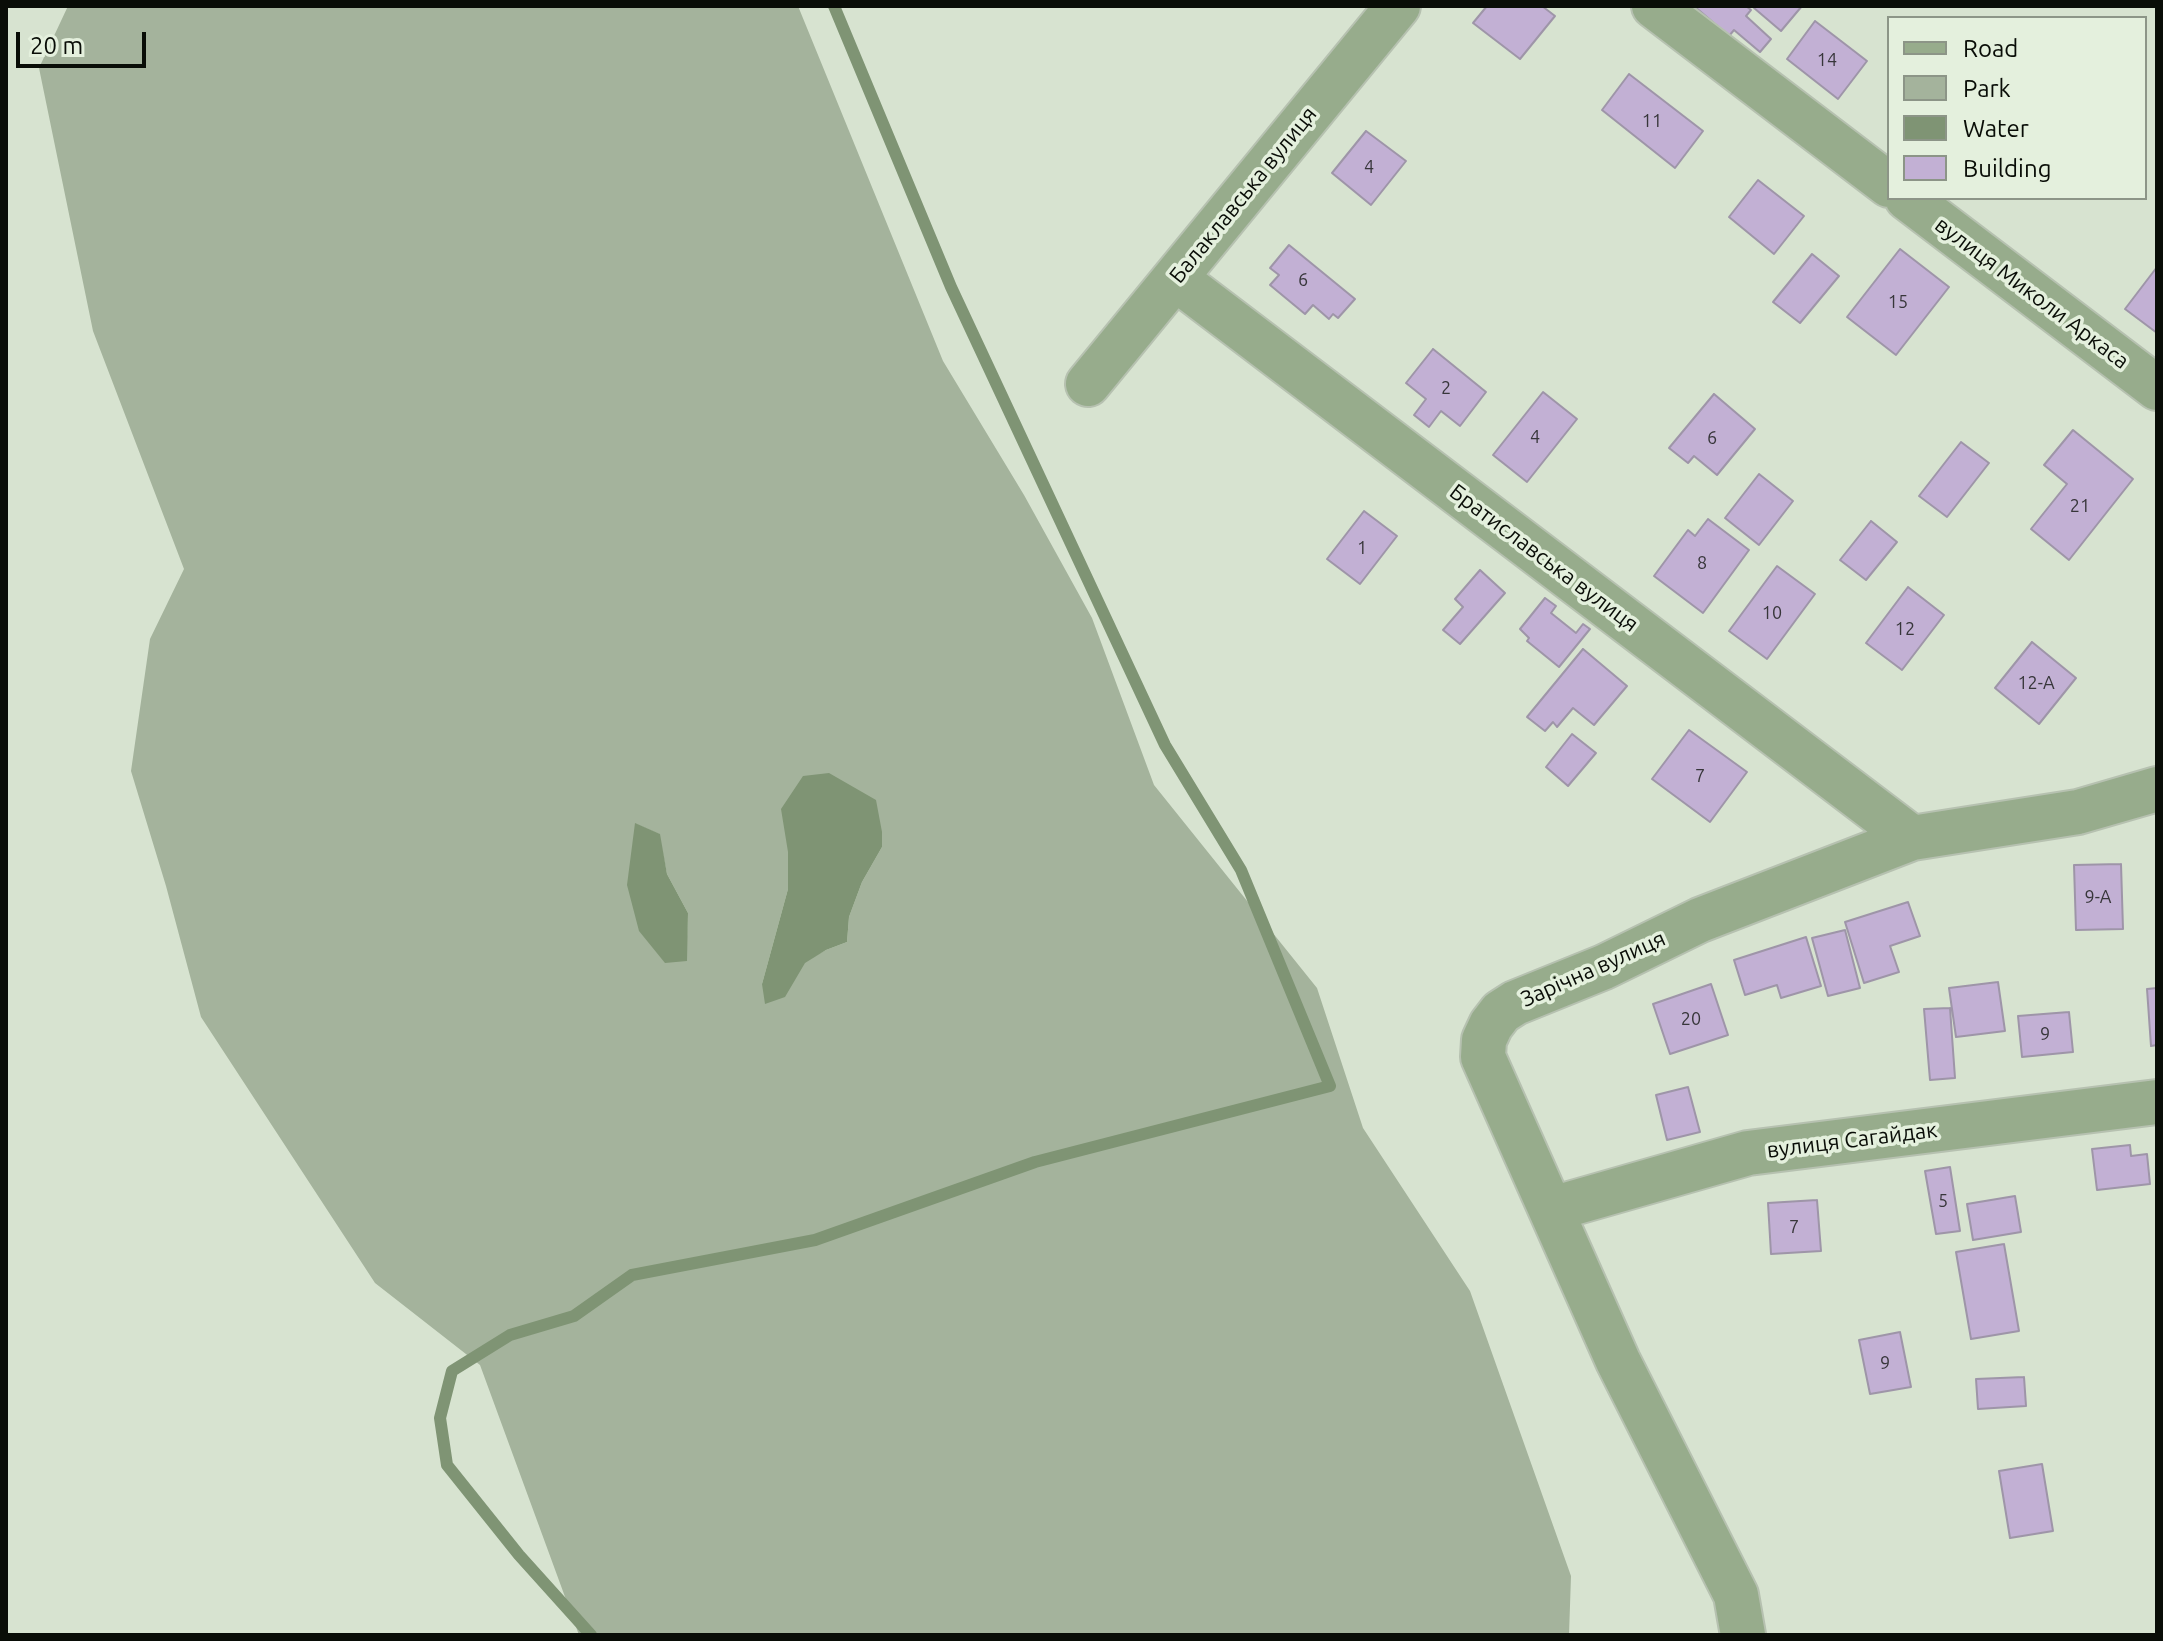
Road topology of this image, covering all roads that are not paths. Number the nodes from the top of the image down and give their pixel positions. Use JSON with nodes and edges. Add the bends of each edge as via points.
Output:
{"nodes":[{"id":1,"x":1398,"y":6,"type":"edge"},
{"id":2,"x":1654,"y":6,"type":"edge"},
{"id":3,"x":1887,"y":183,"type":"edge"},
{"id":4,"x":1910,"y":200,"type":"edge"},
{"id":5,"x":1175,"y":278,"type":"junction"},
{"id":6,"x":1088,"y":384,"type":"dead end"},
{"id":7,"x":2157,"y":388,"type":"edge"},
{"id":8,"x":2157,"y":789,"type":"edge"},
{"id":9,"x":1912,"y":838,"type":"junction"},
{"id":10,"x":2157,"y":1102,"type":"edge"},
{"id":11,"x":1552,"y":1209,"type":"junction"},
{"id":12,"x":1743,"y":1635,"type":"edge"}],
"edges":[{"from":1,"to":5,"type":"street","name":"Балаклавська вулиця"},
{"from":2,"to":3,"type":"street"},
{"from":4,"to":7,"type":"street","name":"вулиця Миколи Аркаса"},
{"from":5,"to":6,"type":"street","name":"Балаклавська вулиця"},
{"from":5,"to":9,"type":"street","name":"Братиславська вулиця"},
{"from":8,"to":9,"type":"street","name":"Зарічна вулиця","via":[[2078,812]]},
{"from":9,"to":11,"type":"street","name":"Зарічна вулиця","via":[[1700,920],[1501,1012],[1484,1040],[1483,1057]]},
{"from":10,"to":11,"type":"street","name":"вулиця Сагайдак","via":[[1748,1153]]},
{"from":11,"to":12,"type":"street","name":"Зарічна вулиця","via":[[1618,1361],[1736,1595]]}]}
